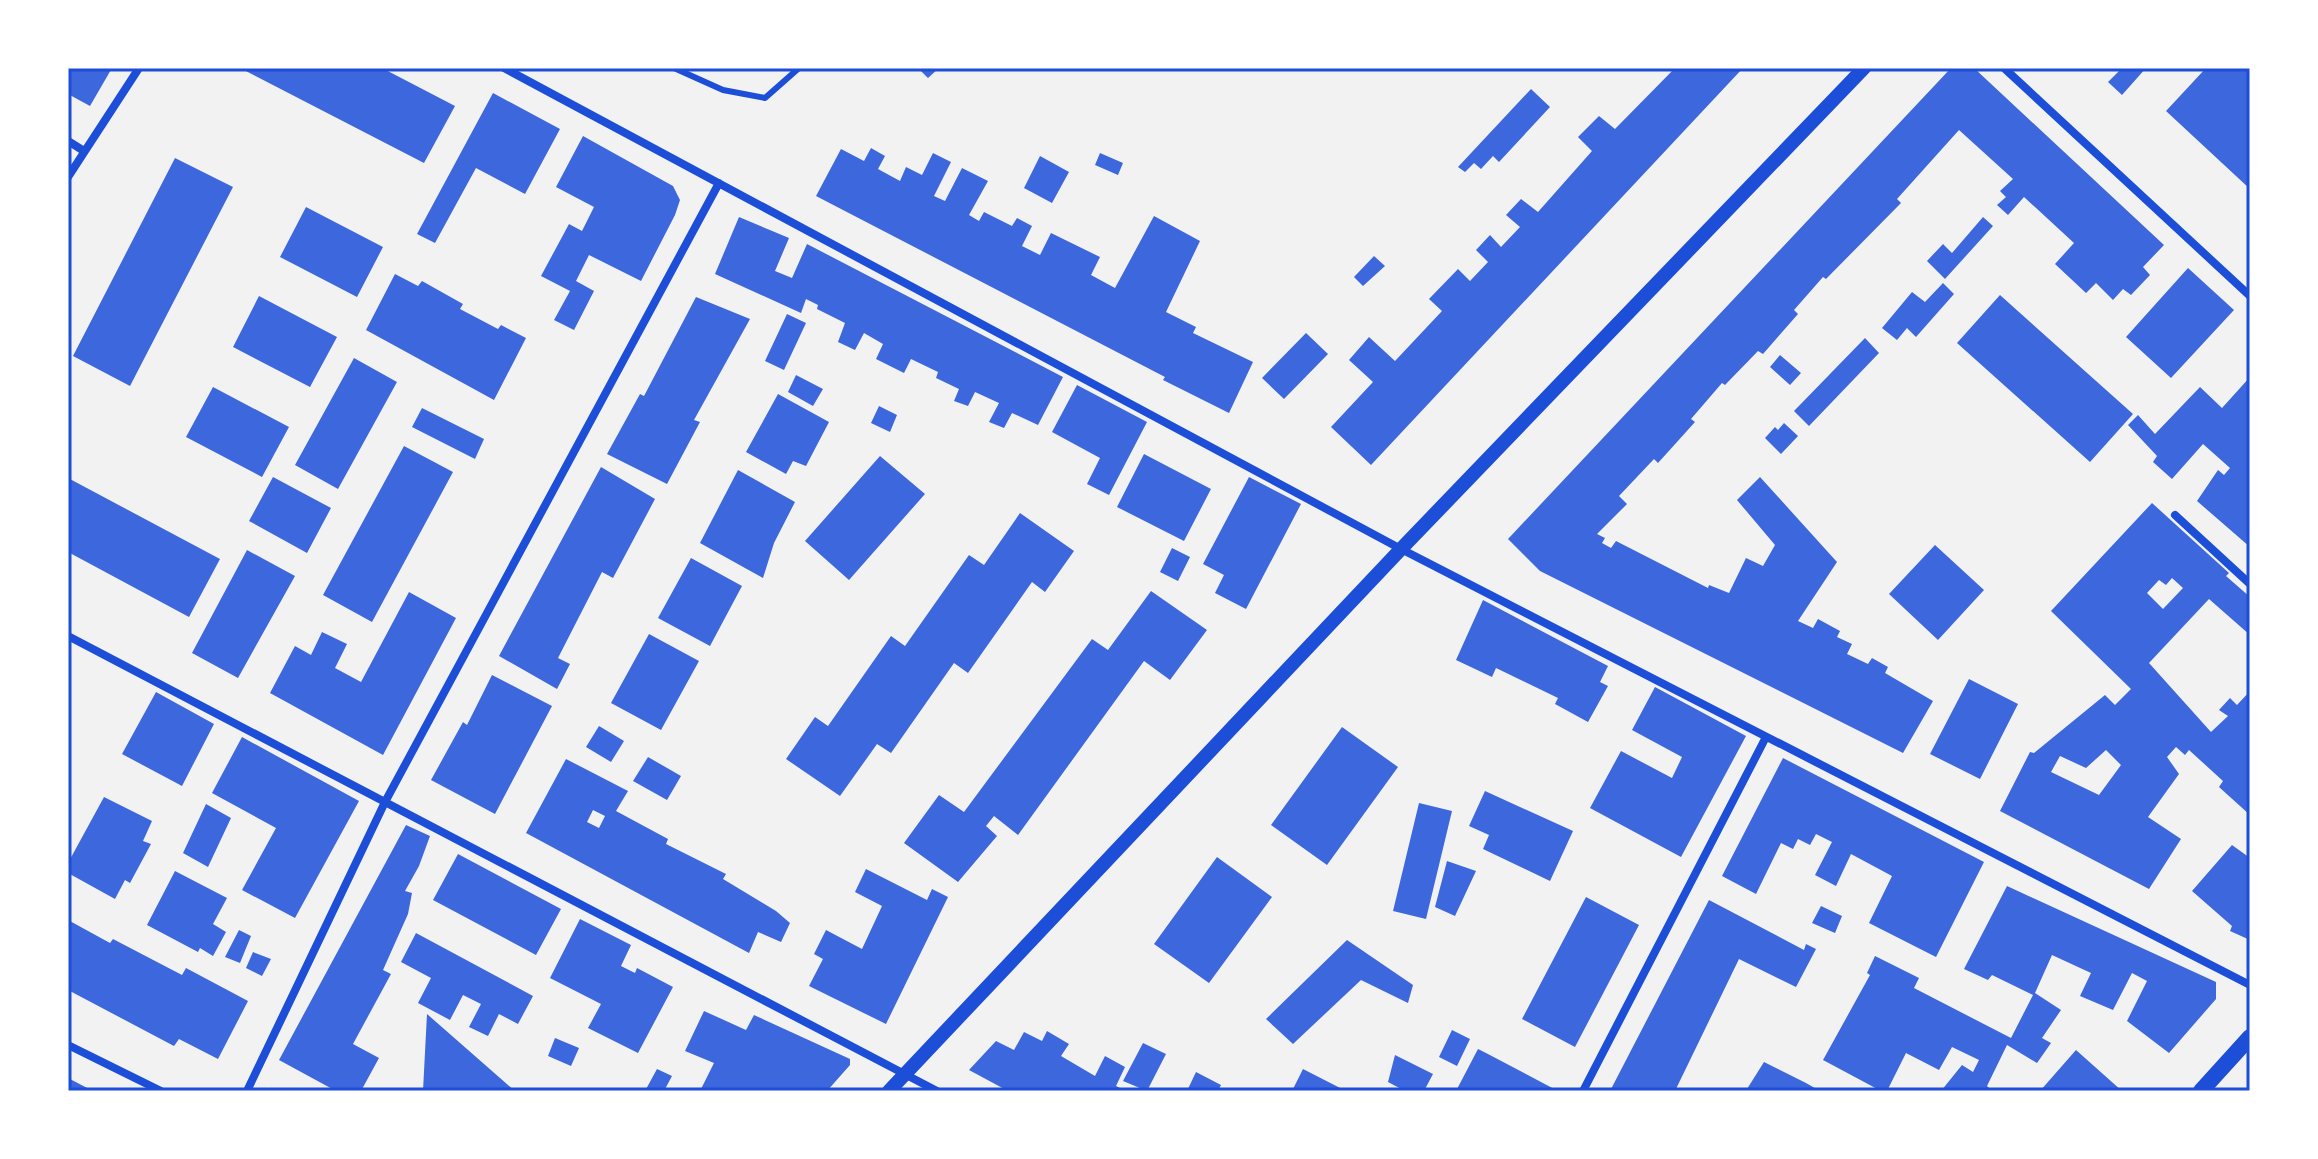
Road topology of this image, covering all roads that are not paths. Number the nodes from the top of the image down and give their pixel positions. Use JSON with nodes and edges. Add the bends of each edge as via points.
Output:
{"nodes":[{"id":1,"x":139,"y":68,"type":"edge"},
{"id":2,"x":504,"y":68,"type":"edge"},
{"id":3,"x":674,"y":68,"type":"edge"},
{"id":4,"x":799,"y":68,"type":"edge"},
{"id":5,"x":1864,"y":68,"type":"edge"},
{"id":6,"x":2004,"y":68,"type":"edge"},
{"id":7,"x":68,"y":141,"type":"edge"},
{"id":8,"x":84,"y":151,"type":"junction"},
{"id":9,"x":68,"y":177,"type":"edge"},
{"id":10,"x":719,"y":183,"type":"junction"},
{"id":11,"x":2250,"y":296,"type":"edge"},
{"id":12,"x":2175,"y":515,"type":"dead end"},
{"id":13,"x":1401,"y":549,"type":"junction"},
{"id":14,"x":2250,"y":584,"type":"edge"},
{"id":15,"x":68,"y":636,"type":"edge"},
{"id":16,"x":1766,"y":737,"type":"junction"},
{"id":17,"x":385,"y":802,"type":"junction"},
{"id":18,"x":2250,"y":985,"type":"edge"},
{"id":19,"x":2250,"y":1037,"type":"edge"},
{"id":20,"x":68,"y":1045,"type":"edge"},
{"id":21,"x":905,"y":1074,"type":"junction"},
{"id":22,"x":161,"y":1091,"type":"edge"},
{"id":23,"x":247,"y":1091,"type":"edge"},
{"id":24,"x":889,"y":1091,"type":"edge"},
{"id":25,"x":937,"y":1091,"type":"edge"},
{"id":26,"x":1583,"y":1091,"type":"edge"},
{"id":27,"x":2201,"y":1091,"type":"edge"}],
"edges":[{"from":1,"to":8,"type":"street"},
{"from":2,"to":10,"type":"street"},
{"from":3,"to":4,"type":"lane","via":[[723,90],[765,98]]},
{"from":5,"to":13,"type":"street"},
{"from":6,"to":11,"type":"street"},
{"from":7,"to":8,"type":"street"},
{"from":8,"to":9,"type":"street"},
{"from":10,"to":13,"type":"street"},
{"from":10,"to":17,"type":"street"},
{"from":12,"to":14,"type":"street"},
{"from":13,"to":16,"type":"street"},
{"from":13,"to":21,"type":"street"},
{"from":15,"to":17,"type":"street"},
{"from":16,"to":18,"type":"street"},
{"from":16,"to":26,"type":"street"},
{"from":17,"to":21,"type":"street"},
{"from":17,"to":23,"type":"street"},
{"from":19,"to":27,"type":"main road"},
{"from":20,"to":22,"type":"street"},
{"from":21,"to":24,"type":"street"},
{"from":21,"to":25,"type":"street"}]}
